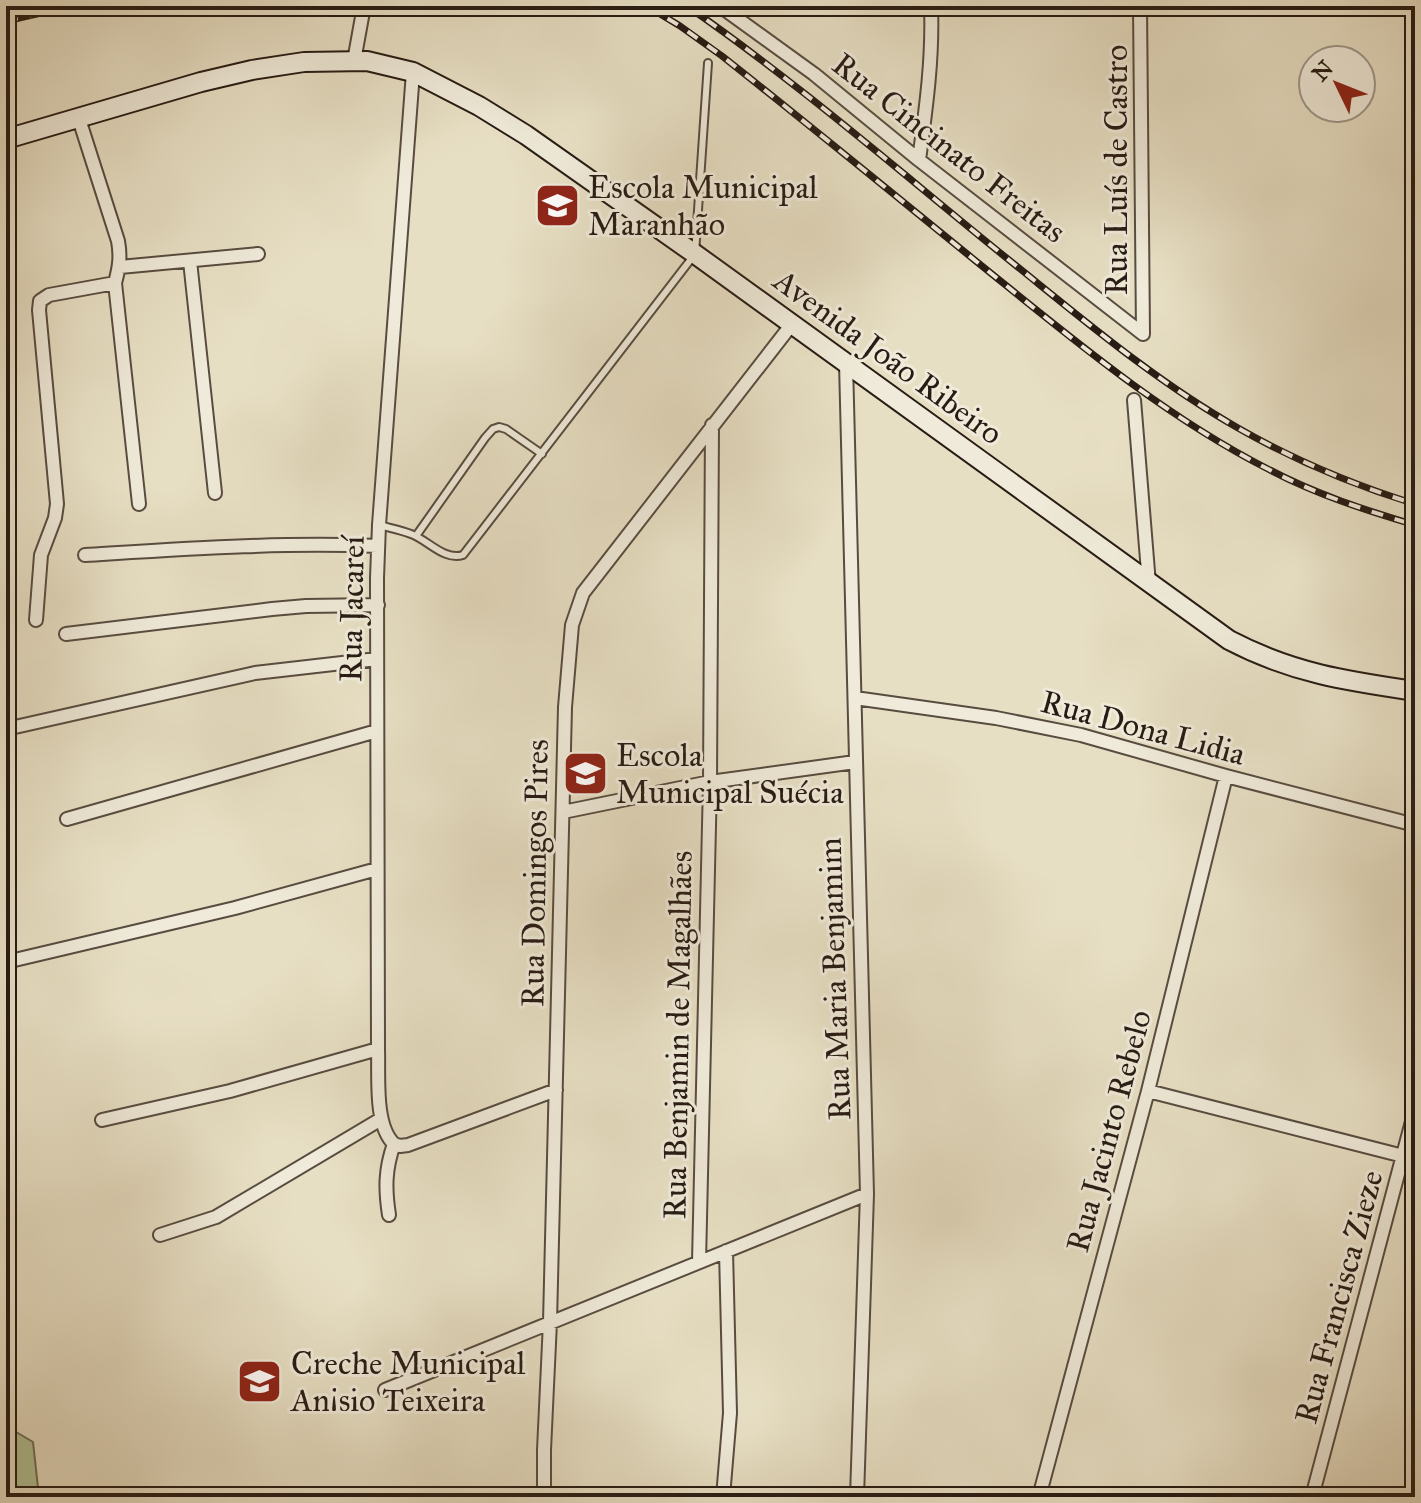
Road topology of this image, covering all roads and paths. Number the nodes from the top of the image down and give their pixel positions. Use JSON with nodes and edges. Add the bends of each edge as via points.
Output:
{"nodes":[{"id":1,"x":364,"y":6,"type":"edge"},
{"id":2,"x":720,"y":6,"type":"edge"},
{"id":3,"x":931,"y":6,"type":"edge"},
{"id":4,"x":1140,"y":6,"type":"edge"},
{"id":5,"x":354,"y":61,"type":"junction"},
{"id":6,"x":708,"y":63,"type":"dead end"},
{"id":7,"x":413,"y":72,"type":"junction"},
{"id":8,"x":79,"y":119,"type":"junction"},
{"id":9,"x":6,"y":139,"type":"edge"},
{"id":10,"x":919,"y":160,"type":"junction"},
{"id":11,"x":258,"y":254,"type":"dead end"},
{"id":12,"x":695,"y":254,"type":"junction"},
{"id":13,"x":190,"y":261,"type":"junction"},
{"id":14,"x":120,"y":267,"type":"junction"},
{"id":15,"x":115,"y":283,"type":"junction"},
{"id":16,"x":792,"y":324,"type":"junction"},
{"id":17,"x":1143,"y":334,"type":"joint"},
{"id":18,"x":846,"y":363,"type":"junction"},
{"id":19,"x":1134,"y":400,"type":"dead end"},
{"id":20,"x":712,"y":425,"type":"junction"},
{"id":21,"x":542,"y":454,"type":"junction"},
{"id":22,"x":215,"y":493,"type":"dead end"},
{"id":23,"x":139,"y":504,"type":"dead end"},
{"id":24,"x":379,"y":525,"type":"junction"},
{"id":25,"x":416,"y":536,"type":"junction"},
{"id":26,"x":378,"y":546,"type":"junction"},
{"id":27,"x":85,"y":555,"type":"dead end"},
{"id":28,"x":1149,"y":584,"type":"junction"},
{"id":29,"x":378,"y":605,"type":"junction"},
{"id":30,"x":36,"y":620,"type":"dead end"},
{"id":31,"x":66,"y":634,"type":"dead end"},
{"id":32,"x":377,"y":659,"type":"junction"},
{"id":33,"x":1415,"y":691,"type":"edge"},
{"id":34,"x":855,"y":698,"type":"junction"},
{"id":35,"x":6,"y":729,"type":"edge"},
{"id":36,"x":377,"y":731,"type":"junction"},
{"id":37,"x":855,"y":762,"type":"junction"},
{"id":38,"x":1226,"y":776,"type":"junction"},
{"id":39,"x":710,"y":782,"type":"junction"},
{"id":40,"x":563,"y":812,"type":"junction"},
{"id":41,"x":67,"y":819,"type":"dead end"},
{"id":42,"x":1415,"y":825,"type":"edge"},
{"id":43,"x":377,"y":869,"type":"junction"},
{"id":44,"x":6,"y":948,"type":"edge"},
{"id":45,"x":8,"y":962,"type":"edge"},
{"id":46,"x":378,"y":1049,"type":"junction"},
{"id":47,"x":556,"y":1090,"type":"junction"},
{"id":48,"x":1148,"y":1091,"type":"junction"},
{"id":49,"x":1415,"y":1110,"type":"edge"},
{"id":50,"x":381,"y":1119,"type":"junction"},
{"id":51,"x":102,"y":1120,"type":"dead end"},
{"id":52,"x":394,"y":1144,"type":"junction"},
{"id":53,"x":1409,"y":1158,"type":"edge"},
{"id":54,"x":867,"y":1194,"type":"junction"},
{"id":55,"x":389,"y":1215,"type":"dead end"},
{"id":56,"x":160,"y":1235,"type":"dead end"},
{"id":57,"x":726,"y":1251,"type":"junction"},
{"id":58,"x":699,"y":1262,"type":"junction"},
{"id":59,"x":550,"y":1322,"type":"junction"},
{"id":60,"x":385,"y":1390,"type":"dead end"},
{"id":61,"x":544,"y":1497,"type":"edge"},
{"id":62,"x":723,"y":1497,"type":"edge"},
{"id":63,"x":857,"y":1497,"type":"edge"},
{"id":64,"x":1039,"y":1497,"type":"edge"},
{"id":65,"x":1312,"y":1497,"type":"edge"}],
"edges":[{"from":1,"to":5,"type":"street"},
{"from":2,"to":10,"type":"street","name":"Rua Cincinato Freitas"},
{"from":3,"to":10,"type":"street","via":[[933,43]]},
{"from":4,"to":17,"type":"street","name":"Rua Luís de Castro"},
{"from":5,"to":7,"type":"main road","name":"Avenida João Ribeiro"},
{"from":5,"to":8,"type":"main road","name":"Avenida João Ribeiro","via":[[252,70]]},
{"from":6,"to":12,"type":"lane"},
{"from":7,"to":12,"type":"main road","name":"Avenida João Ribeiro","via":[[526,135]]},
{"from":7,"to":24,"type":"street","name":"Rua Jacareí"},
{"from":8,"to":9,"type":"main road","name":"Avenida João Ribeiro"},
{"from":8,"to":14,"type":"street","via":[[118,241]]},
{"from":10,"to":17,"type":"street","name":"Rua Cincinato Freitas"},
{"from":11,"to":13,"type":"street"},
{"from":12,"to":16,"type":"main road","name":"Avenida João Ribeiro"},
{"from":12,"to":21,"type":"lane"},
{"from":13,"to":14,"type":"street"},
{"from":13,"to":22,"type":"street"},
{"from":14,"to":15,"type":"street"},
{"from":15,"to":23,"type":"street"},
{"from":15,"to":30,"type":"street","via":[[49,295],[39,304],[57,504],[41,555]]},
{"from":16,"to":18,"type":"main road","name":"Avenida João Ribeiro"},
{"from":16,"to":20,"type":"street","name":"Rua Domingos Pires"},
{"from":18,"to":28,"type":"main road","name":"Avenida João Ribeiro"},
{"from":18,"to":34,"type":"street","name":"Rua Maria Benjamim"},
{"from":19,"to":28,"type":"street"},
{"from":20,"to":39,"type":"street","name":"Rua Benjamin de Magalhães"},
{"from":20,"to":40,"type":"street","name":"Rua Domingos Pires","via":[[583,593],[572,625]]},
{"from":21,"to":25,"type":"lane","via":[[463,555],[447,555]]},
{"from":21,"to":25,"type":"lane","via":[[506,429],[493,429]]},
{"from":24,"to":25,"type":"lane"},
{"from":24,"to":26,"type":"street","name":"Rua Jacareí"},
{"from":26,"to":27,"type":"street"},
{"from":26,"to":29,"type":"street","name":"Rua Jacareí"},
{"from":28,"to":33,"type":"main road","name":"Avenida João Ribeiro","via":[[1213,630],[1270,660],[1335,679]]},
{"from":29,"to":31,"type":"street","via":[[272,609]]},
{"from":29,"to":32,"type":"street","name":"Rua Jacareí"},
{"from":32,"to":35,"type":"street","via":[[255,673]]},
{"from":32,"to":36,"type":"street","name":"Rua Jacareí"},
{"from":34,"to":37,"type":"street","name":"Rua Maria Benjamim"},
{"from":34,"to":38,"type":"street","name":"Rua Dona Lidia","via":[[1081,735]]},
{"from":36,"to":41,"type":"street"},
{"from":36,"to":43,"type":"street","name":"Rua Jacareí"},
{"from":37,"to":39,"type":"street"},
{"from":37,"to":54,"type":"street","name":"Rua Maria Benjamim"},
{"from":38,"to":42,"type":"street","name":"Rua Dona Lidia"},
{"from":38,"to":48,"type":"street","name":"Rua Jacinto Rebelo"},
{"from":39,"to":40,"type":"street"},
{"from":39,"to":58,"type":"street","name":"Rua Benjamin de Magalhães"},
{"from":40,"to":47,"type":"street","name":"Rua Domingos Pires"},
{"from":43,"to":45,"type":"street"},
{"from":43,"to":46,"type":"street","name":"Rua Jacareí"},
{"from":44,"to":45,"type":"street"},
{"from":46,"to":50,"type":"street","name":"Rua Jacareí"},
{"from":46,"to":51,"type":"street"},
{"from":47,"to":52,"type":"street","via":[[408,1145]]},
{"from":47,"to":59,"type":"street","name":"Rua Domingos Pires"},
{"from":48,"to":53,"type":"street"},
{"from":48,"to":64,"type":"street","name":"Rua Jacinto Rebelo"},
{"from":49,"to":53,"type":"street","name":"Rua Francisca Zieze"},
{"from":50,"to":52,"type":"street","name":"Rua Jacareí"},
{"from":50,"to":56,"type":"street","via":[[216,1217]]},
{"from":52,"to":55,"type":"street","via":[[385,1178]]},
{"from":53,"to":65,"type":"street","name":"Rua Francisca Zieze"},
{"from":54,"to":57,"type":"street"},
{"from":54,"to":63,"type":"street","name":"Rua Maria Benjamim"},
{"from":57,"to":58,"type":"street"},
{"from":57,"to":62,"type":"street","via":[[730,1413]]},
{"from":58,"to":59,"type":"street"},
{"from":59,"to":60,"type":"street"},
{"from":59,"to":61,"type":"street","name":"Rua Domingos Pires"}]}
